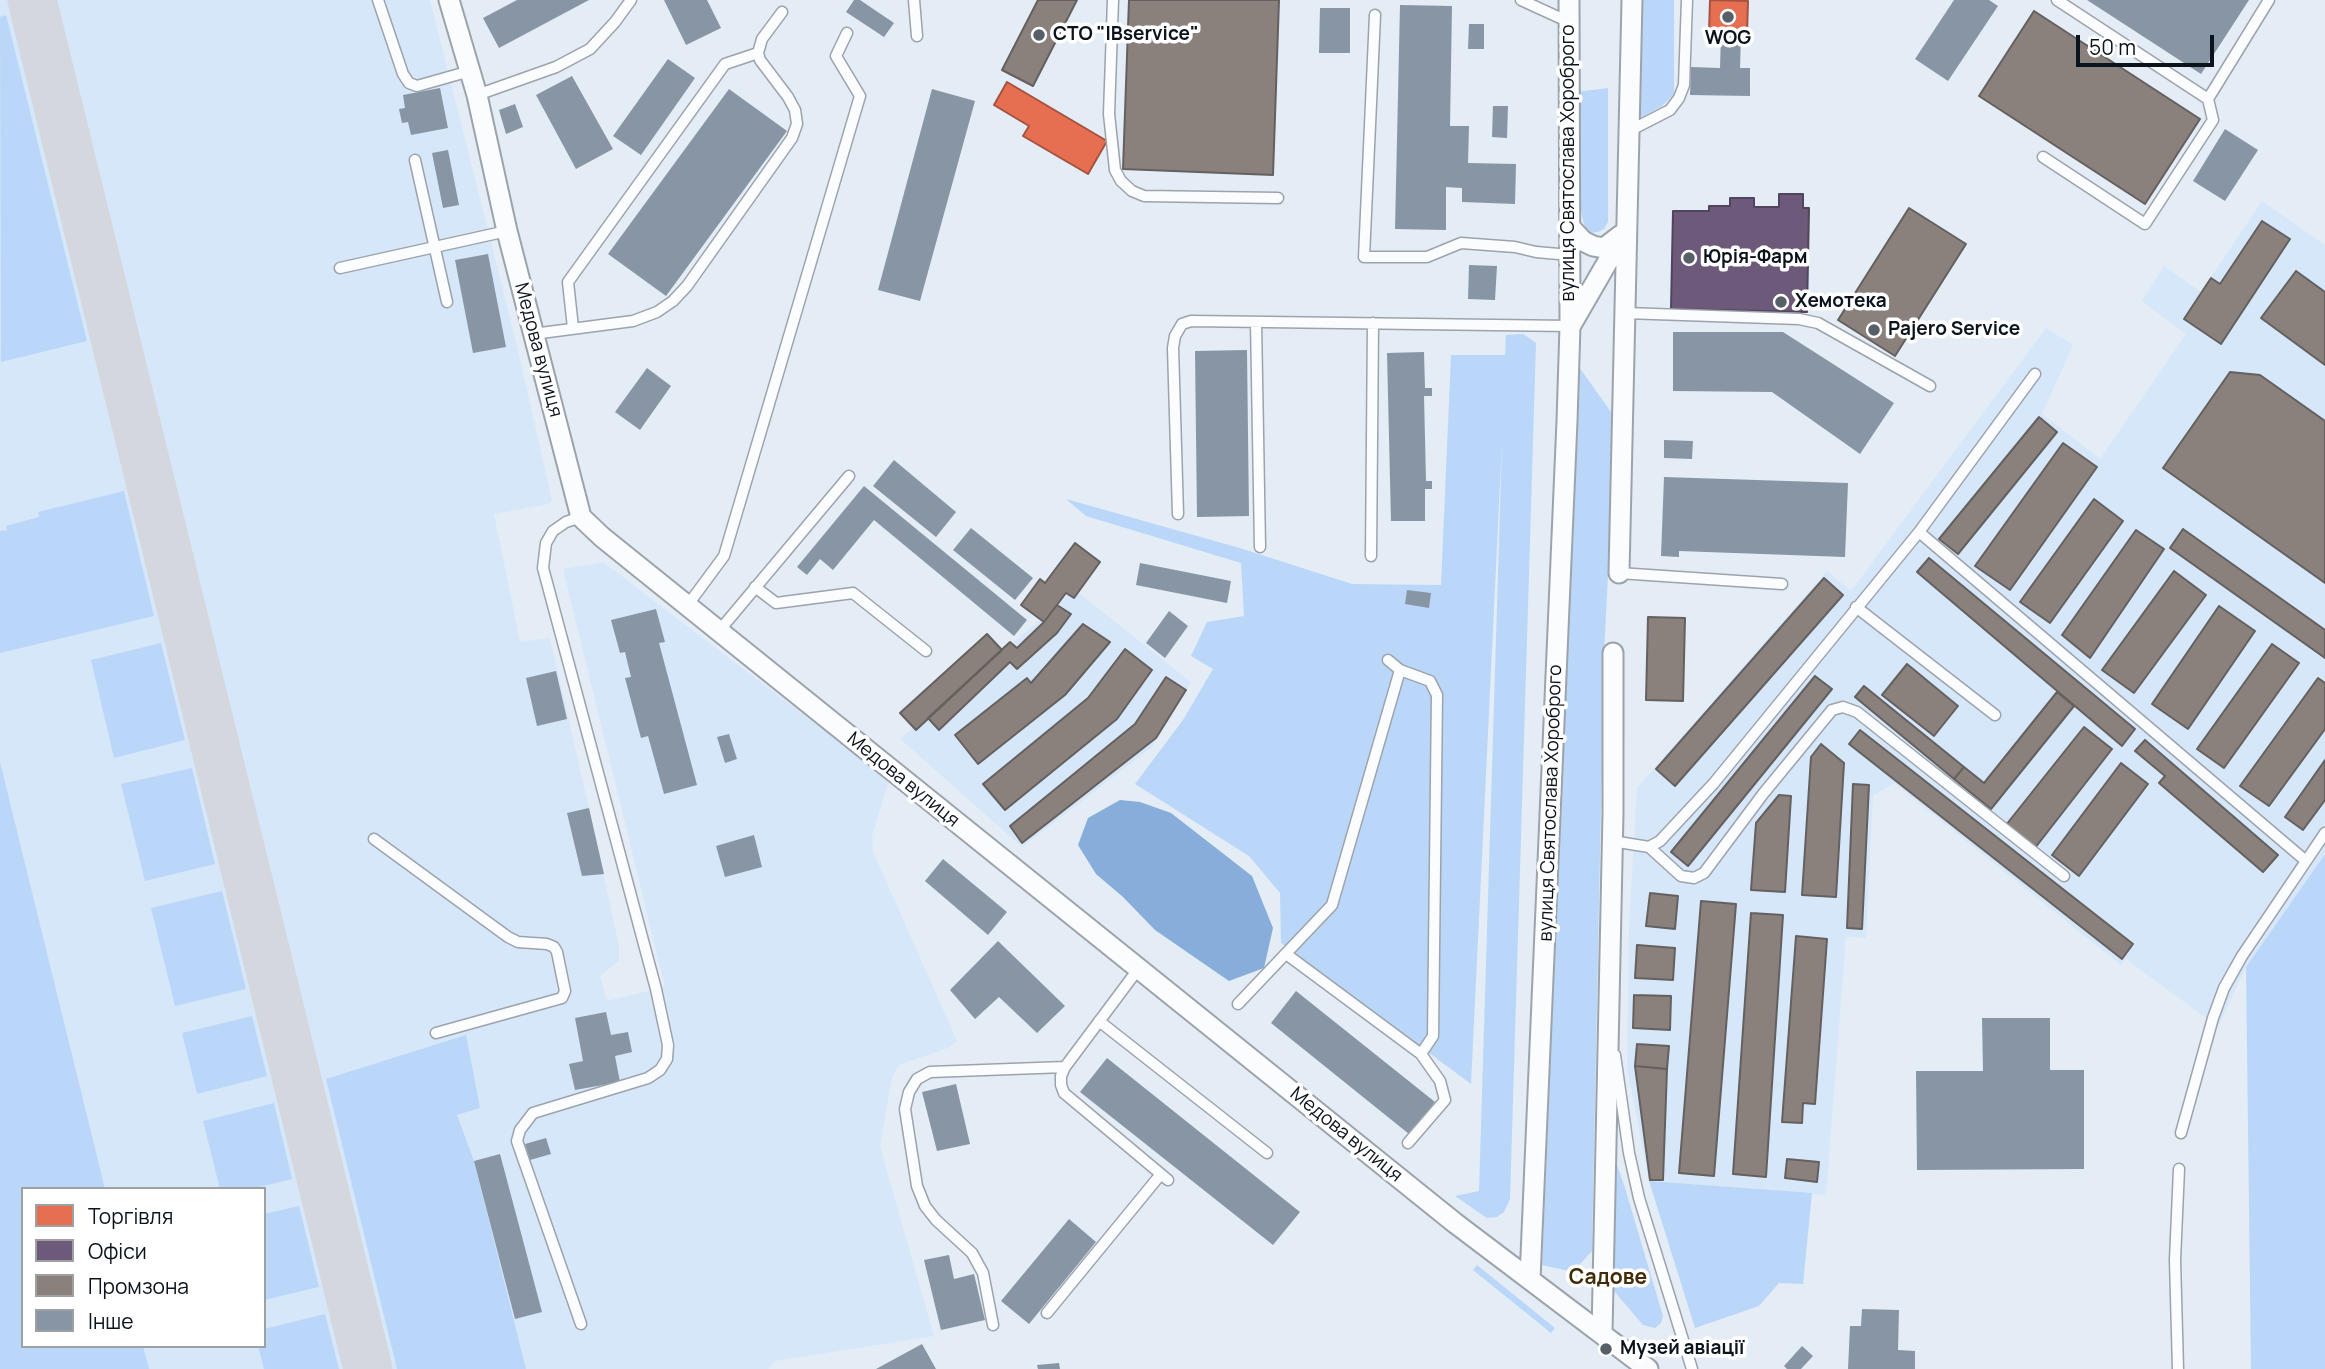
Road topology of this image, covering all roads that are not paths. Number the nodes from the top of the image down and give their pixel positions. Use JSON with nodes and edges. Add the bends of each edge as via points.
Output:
{"nodes":[{"id":1,"x":378,"y":0,"type":"edge"},
{"id":2,"x":449,"y":0,"type":"edge"},
{"id":3,"x":631,"y":0,"type":"edge"},
{"id":4,"x":914,"y":0,"type":"edge"},
{"id":5,"x":1113,"y":0,"type":"edge"},
{"id":6,"x":1521,"y":0,"type":"edge"},
{"id":7,"x":1569,"y":0,"type":"edge"},
{"id":8,"x":1632,"y":0,"type":"edge"},
{"id":9,"x":1688,"y":0,"type":"edge"},
{"id":10,"x":2057,"y":0,"type":"edge"},
{"id":11,"x":2269,"y":0,"type":"edge"},
{"id":12,"x":782,"y":12,"type":"dead end"},
{"id":13,"x":1374,"y":15,"type":"dead end"},
{"id":14,"x":1569,"y":22,"type":"junction"},
{"id":15,"x":847,"y":33,"type":"dead end"},
{"id":16,"x":917,"y":36,"type":"dead end"},
{"id":17,"x":758,"y":53,"type":"junction"},
{"id":18,"x":470,"y":71,"type":"junction"},
{"id":19,"x":477,"y":95,"type":"junction"},
{"id":20,"x":2208,"y":99,"type":"junction"},
{"id":21,"x":1629,"y":131,"type":"junction"},
{"id":22,"x":2043,"y":157,"type":"dead end"},
{"id":23,"x":415,"y":160,"type":"dead end"},
{"id":24,"x":1278,"y":198,"type":"dead end"},
{"id":25,"x":1628,"y":226,"type":"junction"},
{"id":26,"x":1570,"y":227,"type":"junction"},
{"id":27,"x":507,"y":231,"type":"junction"},
{"id":28,"x":435,"y":247,"type":"junction"},
{"id":29,"x":1570,"y":255,"type":"junction"},
{"id":30,"x":340,"y":268,"type":"dead end"},
{"id":31,"x":447,"y":302,"type":"dead end"},
{"id":32,"x":1625,"y":313,"type":"junction"},
{"id":33,"x":1256,"y":322,"type":"junction"},
{"id":34,"x":1373,"y":323,"type":"junction"},
{"id":35,"x":1570,"y":326,"type":"junction"},
{"id":36,"x":573,"y":328,"type":"junction"},
{"id":37,"x":533,"y":334,"type":"junction"},
{"id":38,"x":2035,"y":374,"type":"dead end"},
{"id":39,"x":1930,"y":386,"type":"dead end"},
{"id":40,"x":849,"y":475,"type":"dead end"},
{"id":41,"x":1178,"y":514,"type":"dead end"},
{"id":42,"x":581,"y":517,"type":"junction"},
{"id":43,"x":1919,"y":532,"type":"junction"},
{"id":44,"x":1260,"y":547,"type":"dead end"},
{"id":45,"x":1371,"y":556,"type":"dead end"},
{"id":46,"x":1619,"y":573,"type":"joint"},
{"id":47,"x":1782,"y":584,"type":"dead end"},
{"id":48,"x":755,"y":587,"type":"junction"},
{"id":49,"x":687,"y":606,"type":"junction"},
{"id":50,"x":1856,"y":607,"type":"junction"},
{"id":51,"x":719,"y":631,"type":"junction"},
{"id":52,"x":926,"y":651,"type":"dead end"},
{"id":53,"x":1613,"y":653,"type":"dead end"},
{"id":54,"x":1388,"y":660,"type":"dead end"},
{"id":55,"x":1400,"y":670,"type":"junction"},
{"id":56,"x":1996,"y":715,"type":"dead end"},
{"id":57,"x":2325,"y":833,"type":"edge"},
{"id":58,"x":374,"y":839,"type":"dead end"},
{"id":59,"x":1612,"y":841,"type":"junction"},
{"id":60,"x":1649,"y":848,"type":"junction"},
{"id":61,"x":2306,"y":860,"type":"junction"},
{"id":62,"x":2064,"y":876,"type":"dead end"},
{"id":63,"x":1286,"y":954,"type":"junction"},
{"id":64,"x":1139,"y":968,"type":"junction"},
{"id":65,"x":1238,"y":1004,"type":"dead end"},
{"id":66,"x":1608,"y":1020,"type":"junction"},
{"id":67,"x":1099,"y":1021,"type":"junction"},
{"id":68,"x":436,"y":1033,"type":"dead end"},
{"id":69,"x":1421,"y":1054,"type":"junction"},
{"id":70,"x":1065,"y":1067,"type":"junction"},
{"id":71,"x":2181,"y":1133,"type":"dead end"},
{"id":72,"x":1408,"y":1143,"type":"dead end"},
{"id":73,"x":1267,"y":1153,"type":"dead end"},
{"id":74,"x":2179,"y":1169,"type":"dead end"},
{"id":75,"x":1530,"y":1279,"type":"junction"},
{"id":76,"x":1047,"y":1313,"type":"dead end"},
{"id":77,"x":581,"y":1324,"type":"dead end"},
{"id":78,"x":993,"y":1325,"type":"dead end"},
{"id":79,"x":1602,"y":1333,"type":"junction"},
{"id":80,"x":1648,"y":1369,"type":"edge"},
{"id":81,"x":1692,"y":1369,"type":"edge"},
{"id":82,"x":2178,"y":1369,"type":"edge"}],
"edges":[{"from":1,"to":18,"type":"lane","via":[[409,83],[417,86]]},
{"from":2,"to":18,"type":"street","name":"Медова вулиця"},
{"from":3,"to":19,"type":"lane","via":[[590,49],[556,67]]},
{"from":4,"to":16,"type":"lane"},
{"from":5,"to":24,"type":"lane","via":[[1109,114],[1115,170],[1121,181],[1144,196]]},
{"from":6,"to":14,"type":"lane"},
{"from":7,"to":14,"type":"street","name":"вулиця Святослава Хороброго"},
{"from":8,"to":21,"type":"street","name":"вулиця Святослава Хороброго"},
{"from":9,"to":21,"type":"lane","via":[[1684,85],[1679,98],[1670,110]]},
{"from":10,"to":20,"type":"lane"},
{"from":11,"to":20,"type":"lane"},
{"from":12,"to":17,"type":"lane","via":[[762,39]]},
{"from":13,"to":29,"type":"lane","via":[[1364,257],[1427,257],[1461,243]]},
{"from":14,"to":26,"type":"street","name":"вулиця Святослава Хороброго"},
{"from":15,"to":49,"type":"lane","via":[[836,56],[860,96],[724,556]]},
{"from":17,"to":36,"type":"lane","via":[[725,64],[568,282]]},
{"from":17,"to":36,"type":"lane","via":[[795,110],[792,138],[673,301],[633,321]]},
{"from":18,"to":19,"type":"street","name":"Медова вулиця"},
{"from":19,"to":27,"type":"street","name":"Медова вулиця"},
{"from":20,"to":22,"type":"lane","via":[[2213,120],[2145,224]]},
{"from":21,"to":25,"type":"street","name":"вулиця Святослава Хороброго"},
{"from":23,"to":28,"type":"lane"},
{"from":25,"to":26,"type":"street","via":[[1604,248],[1583,241]]},
{"from":25,"to":32,"type":"street","name":"вулиця Святослава Хороброго"},
{"from":25,"to":35,"type":"street","name":"вулиця Святослава Хороброго"},
{"from":26,"to":29,"type":"street","name":"вулиця Святослава Хороброго"},
{"from":27,"to":28,"type":"lane"},
{"from":27,"to":37,"type":"street","name":"Медова вулиця"},
{"from":28,"to":30,"type":"lane"},
{"from":28,"to":31,"type":"lane"},
{"from":29,"to":35,"type":"street","name":"вулиця Святослава Хороброго"},
{"from":32,"to":39,"type":"lane","via":[[1818,323]]},
{"from":32,"to":46,"type":"street","name":"вулиця Святослава Хороброго"},
{"from":33,"to":34,"type":"lane"},
{"from":33,"to":41,"type":"lane","via":[[1191,321],[1182,324],[1175,336]]},
{"from":33,"to":44,"type":"lane"},
{"from":34,"to":35,"type":"lane"},
{"from":34,"to":45,"type":"lane"},
{"from":35,"to":75,"type":"street","name":"вулиця Святослава Хороброго"},
{"from":36,"to":37,"type":"lane"},
{"from":37,"to":42,"type":"street","name":"Медова вулиця"},
{"from":38,"to":43,"type":"lane"},
{"from":40,"to":48,"type":"lane"},
{"from":42,"to":49,"type":"street","name":"Медова вулиця"},
{"from":42,"to":77,"type":"lane","via":[[553,531],[546,543],[543,568],[668,1045],[667,1059],[648,1078],[533,1113],[520,1130],[517,1141]]},
{"from":43,"to":50,"type":"lane"},
{"from":43,"to":61,"type":"lane"},
{"from":46,"to":47,"type":"lane"},
{"from":48,"to":51,"type":"lane"},
{"from":48,"to":52,"type":"lane","via":[[776,603],[853,593]]},
{"from":49,"to":51,"type":"street","name":"Медова вулиця"},
{"from":50,"to":56,"type":"lane"},
{"from":50,"to":60,"type":"lane","via":[[1714,783]]},
{"from":51,"to":64,"type":"street","name":"Медова вулиця"},
{"from":53,"to":59,"type":"street"},
{"from":54,"to":55,"type":"lane"},
{"from":55,"to":63,"type":"lane","via":[[1332,905]]},
{"from":55,"to":69,"type":"lane","via":[[1430,681],[1437,695],[1433,1036]]},
{"from":57,"to":61,"type":"lane"},
{"from":58,"to":68,"type":"lane","via":[[508,937],[547,944],[557,952],[565,991],[562,998]]},
{"from":59,"to":60,"type":"lane"},
{"from":59,"to":66,"type":"street"},
{"from":60,"to":62,"type":"lane","via":[[1681,876],[1695,878],[1704,873],[1832,710],[1843,707],[1857,712]]},
{"from":61,"to":71,"type":"lane","via":[[2224,988]]},
{"from":63,"to":65,"type":"lane"},
{"from":63,"to":69,"type":"lane"},
{"from":64,"to":67,"type":"lane"},
{"from":64,"to":75,"type":"street","name":"Медова вулиця"},
{"from":66,"to":79,"type":"street"},
{"from":66,"to":81,"type":"lane","via":[[1639,1198]]},
{"from":67,"to":70,"type":"lane"},
{"from":67,"to":73,"type":"lane"},
{"from":69,"to":72,"type":"lane","via":[[1440,1082],[1444,1100]]},
{"from":70,"to":76,"type":"lane","via":[[1061,1076],[1064,1093],[1164,1177]]},
{"from":70,"to":78,"type":"lane","via":[[930,1072],[917,1079],[909,1092],[905,1109],[917,1186],[925,1206],[972,1253],[983,1273]]},
{"from":74,"to":82,"type":"lane","via":[[2175,1260]]},
{"from":75,"to":79,"type":"street","name":"Медова вулиця"},
{"from":79,"to":80,"type":"street","name":"Медова вулиця"}]}
